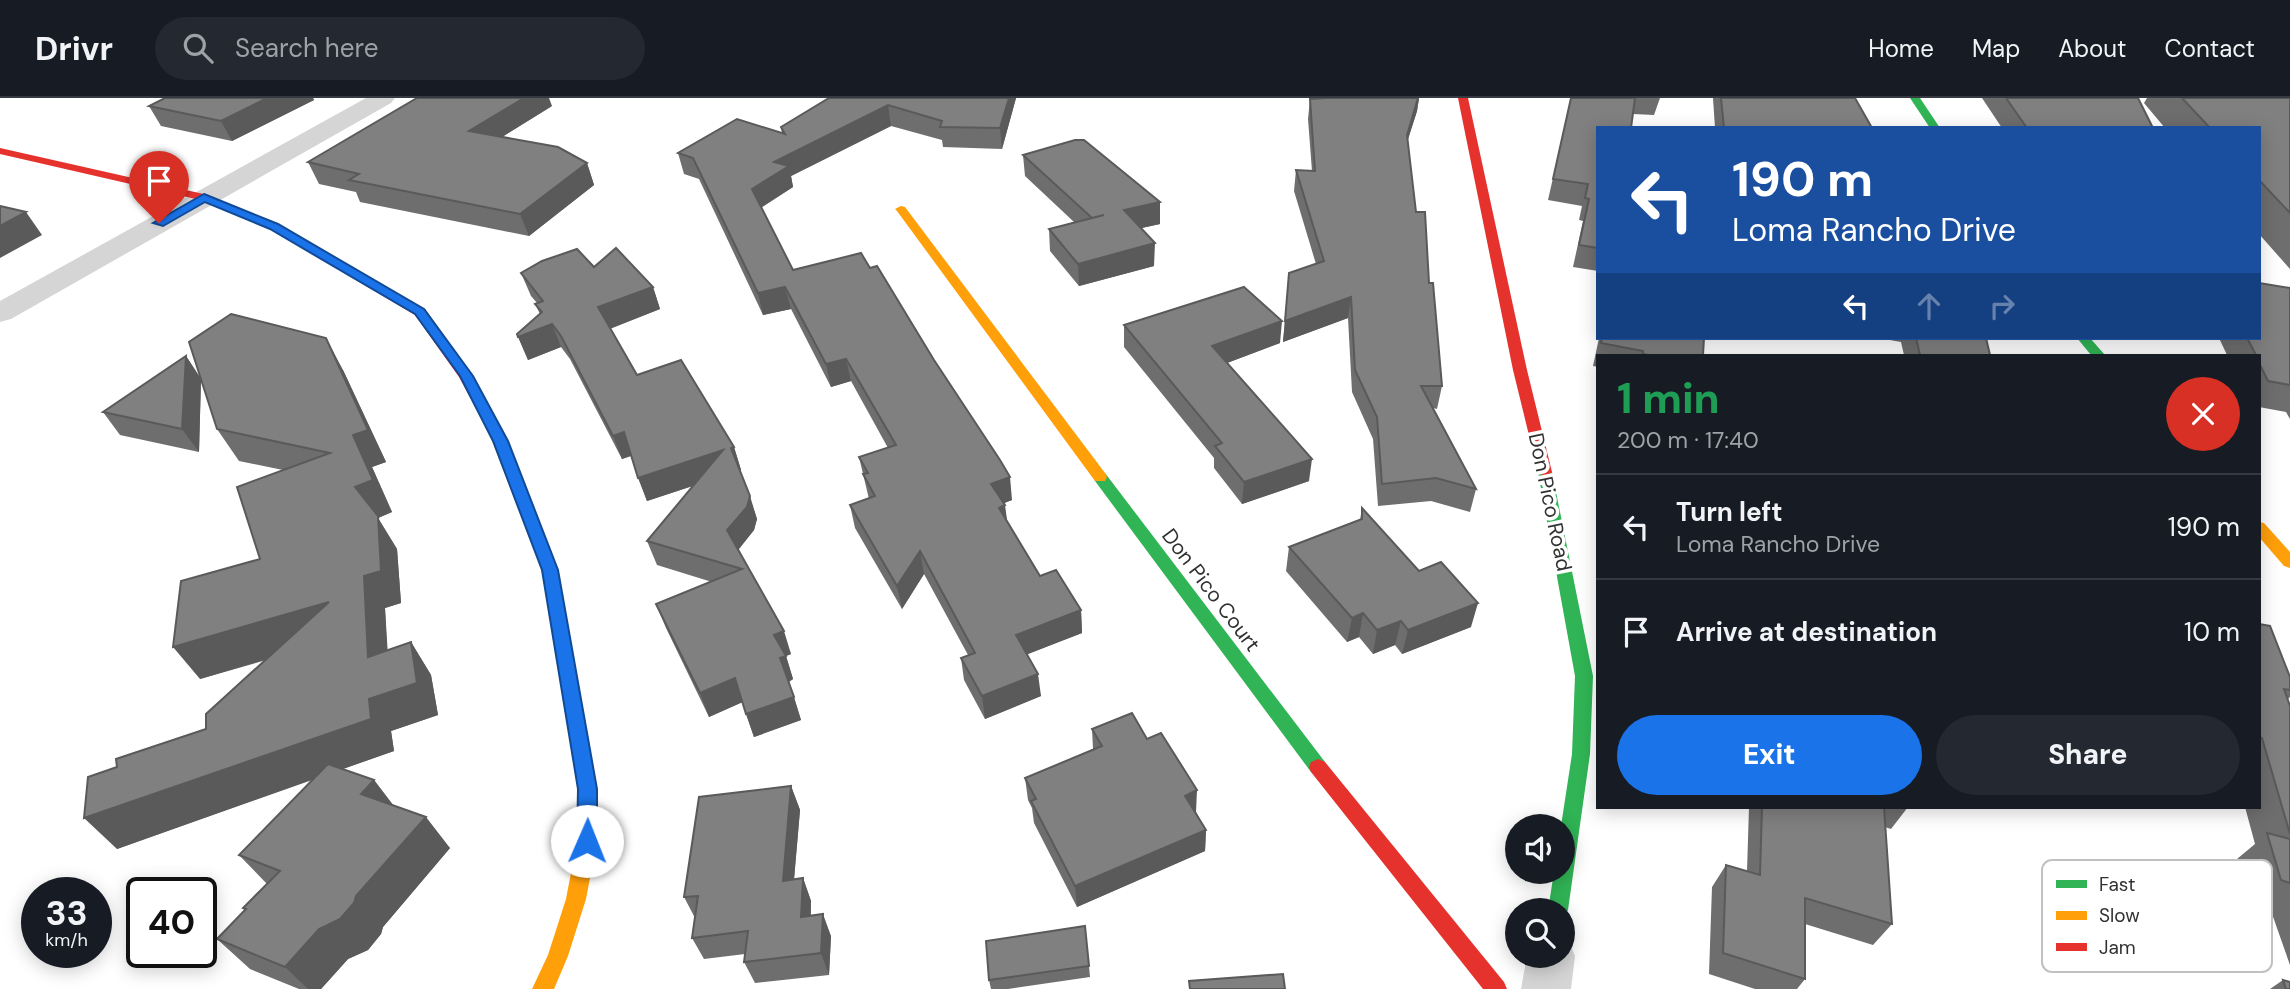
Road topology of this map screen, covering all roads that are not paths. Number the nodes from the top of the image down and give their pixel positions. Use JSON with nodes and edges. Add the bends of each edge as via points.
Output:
{"nodes":[{"id":1,"x":383,"y":98,"type":"edge"},
{"id":2,"x":1463,"y":98,"type":"edge"},
{"id":3,"x":1915,"y":98,"type":"edge"},
{"id":4,"x":1934,"y":126,"type":"edge"},
{"id":5,"x":0,"y":151,"type":"edge"},
{"id":6,"x":204,"y":197,"type":"junction"},
{"id":7,"x":901,"y":209,"type":"dead end"},
{"id":8,"x":0,"y":313,"type":"edge"},
{"id":9,"x":2085,"y":340,"type":"edge"},
{"id":10,"x":2097,"y":354,"type":"edge"},
{"id":11,"x":2261,"y":529,"type":"edge"},
{"id":12,"x":2290,"y":562,"type":"edge"},
{"id":13,"x":1560,"y":898,"type":"edge"},
{"id":14,"x":1549,"y":968,"type":"edge"},
{"id":15,"x":544,"y":989,"type":"edge"},
{"id":16,"x":1496,"y":989,"type":"edge"},
{"id":17,"x":1546,"y":989,"type":"edge"}],
"edges":[{"from":1,"to":6,"type":"street"},
{"from":2,"to":13,"type":"street","name":"Don Pico Road","via":[[1584,676],[1581,754]]},
{"from":3,"to":4,"type":"street"},
{"from":5,"to":6,"type":"street"},
{"from":6,"to":8,"type":"street"},
{"from":6,"to":15,"type":"street","via":[[274,227],[420,312],[466,376],[500,441],[550,570],[588,789],[587,841],[576,899]]},
{"from":7,"to":16,"type":"street","name":"Don Pico Court","via":[[1279,718]]},
{"from":9,"to":10,"type":"street"},
{"from":11,"to":12,"type":"street"},
{"from":14,"to":17,"type":"street"}]}
